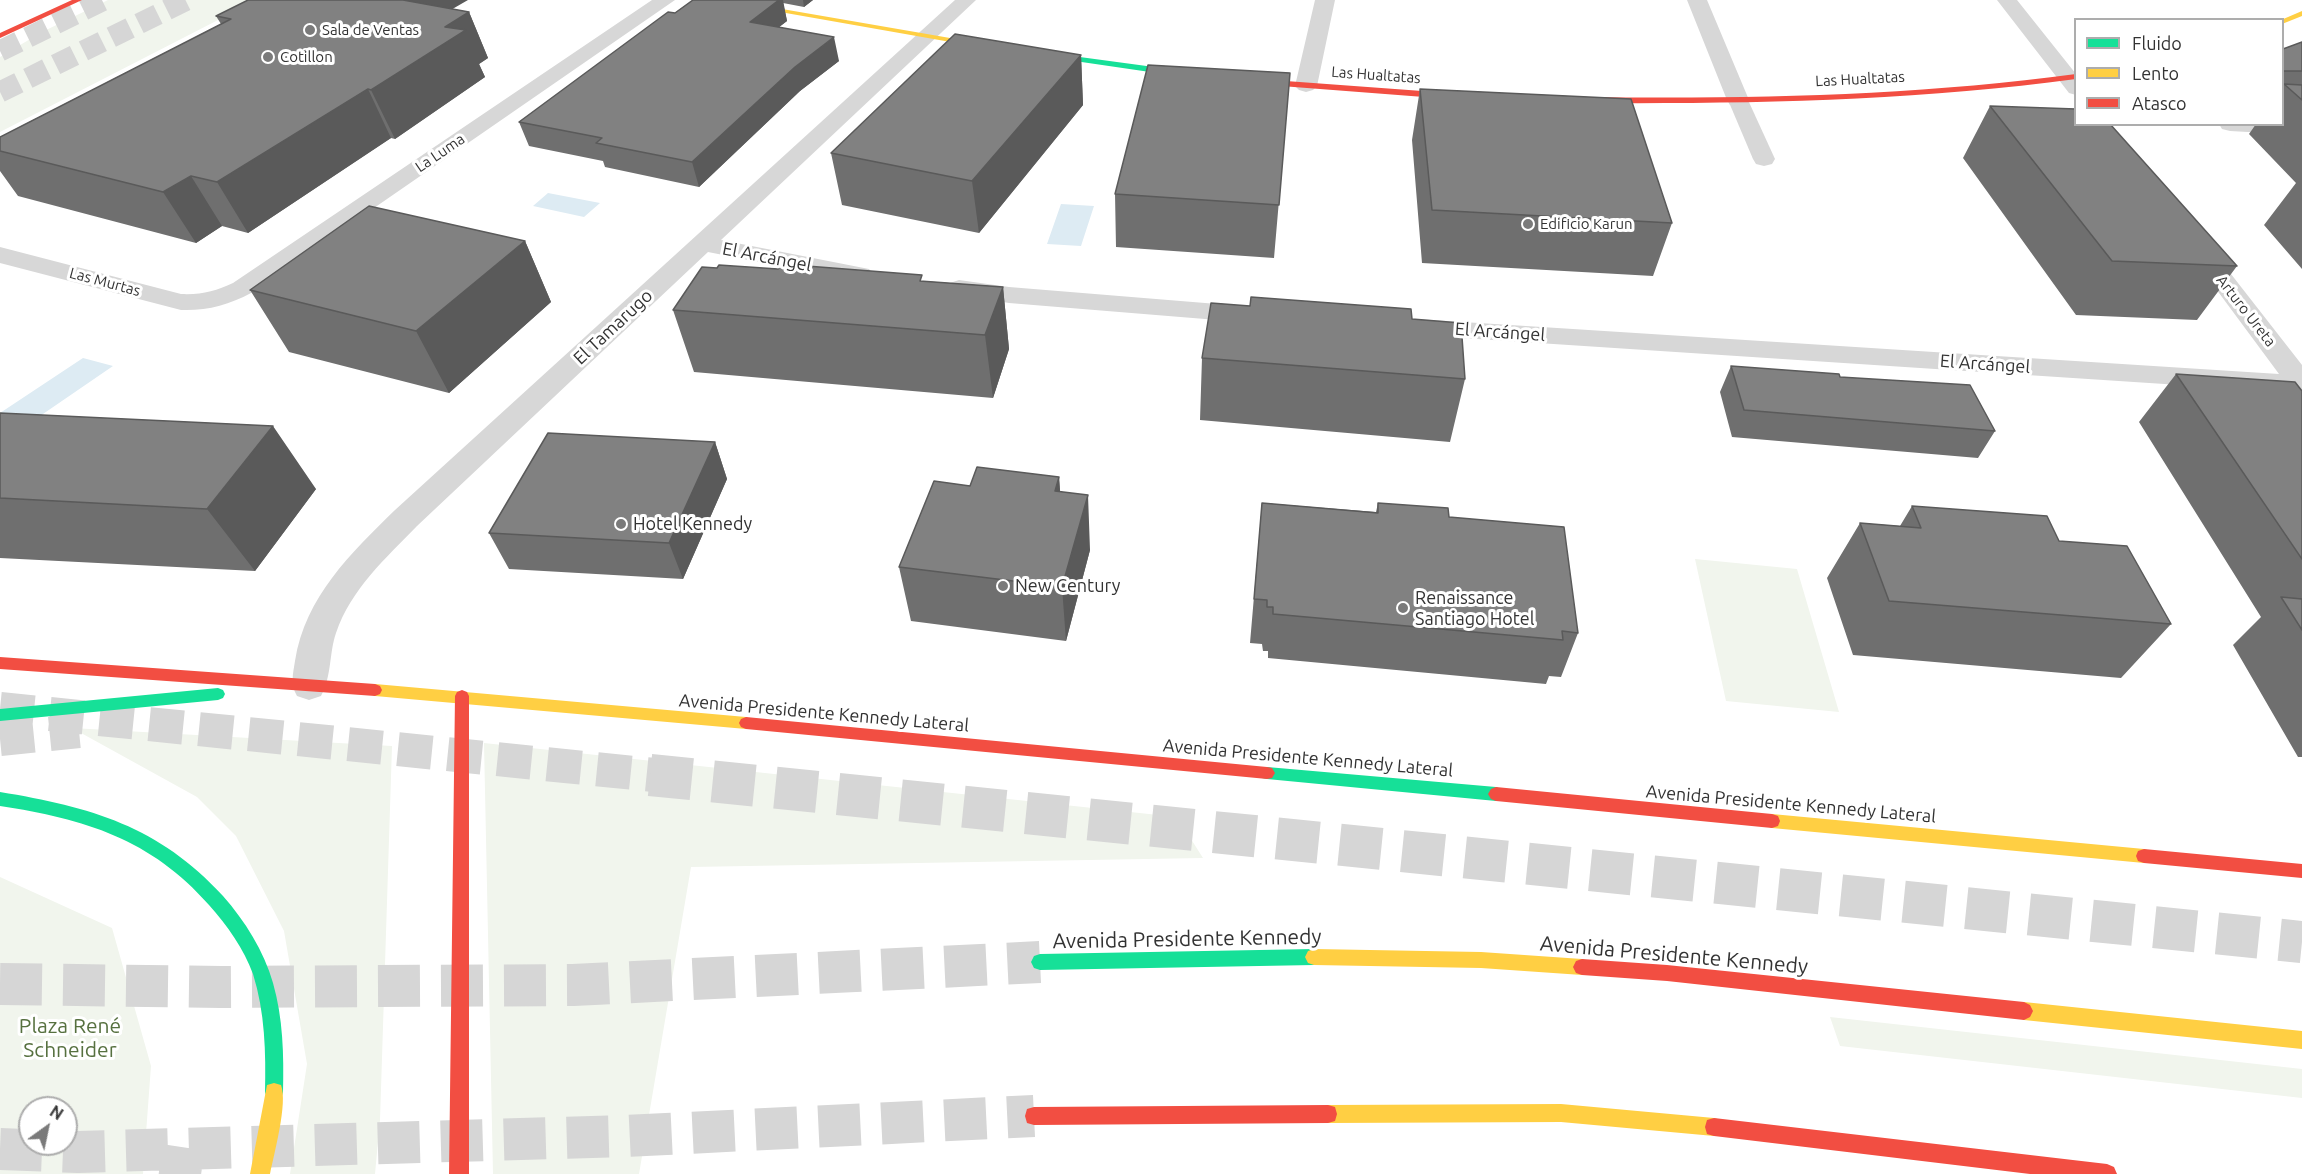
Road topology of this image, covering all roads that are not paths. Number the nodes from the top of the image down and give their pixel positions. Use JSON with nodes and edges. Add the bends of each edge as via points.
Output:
{"nodes":[{"id":1,"x":78,"y":0,"type":"edge"},
{"id":2,"x":665,"y":0,"type":"edge"},
{"id":3,"x":716,"y":0,"type":"edge"},
{"id":4,"x":966,"y":0,"type":"edge"},
{"id":5,"x":1325,"y":0,"type":"edge"},
{"id":6,"x":1697,"y":0,"type":"edge"},
{"id":7,"x":2007,"y":0,"type":"edge"},
{"id":8,"x":58,"y":9,"type":"junction"},
{"id":9,"x":2302,"y":13,"type":"edge"},
{"id":10,"x":2284,"y":22,"type":"edge"},
{"id":11,"x":0,"y":36,"type":"edge"},
{"id":12,"x":928,"y":36,"type":"junction"},
{"id":13,"x":0,"y":45,"type":"edge"},
{"id":14,"x":1208,"y":77,"type":"edge"},
{"id":15,"x":1230,"y":79,"type":"edge"},
{"id":16,"x":2073,"y":80,"type":"edge"},
{"id":17,"x":1306,"y":86,"type":"junction"},
{"id":18,"x":1480,"y":97,"type":"edge"},
{"id":19,"x":1568,"y":100,"type":"edge"},
{"id":20,"x":1738,"y":100,"type":"junction"},
{"id":21,"x":2266,"y":126,"type":"edge"},
{"id":22,"x":2302,"y":128,"type":"edge"},
{"id":23,"x":1764,"y":159,"type":"dead end"},
{"id":24,"x":2181,"y":226,"type":"edge"},
{"id":25,"x":703,"y":244,"type":"junction"},
{"id":26,"x":0,"y":255,"type":"edge"},
{"id":27,"x":880,"y":277,"type":"edge"},
{"id":28,"x":939,"y":285,"type":"edge"},
{"id":29,"x":211,"y":301,"type":"joint"},
{"id":30,"x":1281,"y":318,"type":"edge"},
{"id":31,"x":1388,"y":325,"type":"edge"},
{"id":32,"x":2302,"y":384,"type":"edge"},
{"id":33,"x":0,"y":663,"type":"edge"},
{"id":34,"x":309,"y":686,"type":"junction"},
{"id":35,"x":462,"y":696,"type":"junction"},
{"id":36,"x":0,"y":715,"type":"edge"},
{"id":37,"x":0,"y":799,"type":"edge"},
{"id":38,"x":2302,"y":871,"type":"edge"},
{"id":39,"x":1040,"y":962,"type":"tunnel mouth"},
{"id":40,"x":2302,"y":1040,"type":"edge"},
{"id":41,"x":1034,"y":1116,"type":"tunnel mouth"},
{"id":42,"x":260,"y":1174,"type":"edge"},
{"id":43,"x":459,"y":1174,"type":"edge"},
{"id":44,"x":2107,"y":1174,"type":"edge"}],
"edges":[{"from":1,"to":8,"type":"main road"},
{"from":2,"to":29,"type":"street","name":"La Luma","via":[[242,288]]},
{"from":3,"to":12,"type":"main road"},
{"from":4,"to":12,"type":"street","name":"El Tamarugo"},
{"from":5,"to":17,"type":"street"},
{"from":6,"to":20,"type":"street"},
{"from":7,"to":16,"type":"street"},
{"from":8,"to":11,"type":"main road"},
{"from":8,"to":13,"type":"main road"},
{"from":9,"to":10,"type":"main road"},
{"from":12,"to":14,"type":"main road"},
{"from":12,"to":25,"type":"street","name":"El Tamarugo"},
{"from":15,"to":17,"type":"main road","name":"Las Hualtatas"},
{"from":16,"to":20,"type":"main road","name":"Las Hualtatas","via":[[1923,92]]},
{"from":17,"to":18,"type":"main road","name":"Las Hualtatas"},
{"from":19,"to":20,"type":"main road","name":"Las Hualtatas"},
{"from":20,"to":23,"type":"lane"},
{"from":21,"to":22,"type":"street"},
{"from":24,"to":32,"type":"street","name":"Arturo Ureta"},
{"from":25,"to":27,"type":"street","name":"El Arcángel"},
{"from":25,"to":34,"type":"street","name":"El Tamarugo","via":[[366,558],[341,589],[318,634]]},
{"from":26,"to":29,"type":"street","name":"Las Murtas","via":[[181,302]]},
{"from":28,"to":30,"type":"street","via":[[1009,295]]},
{"from":31,"to":32,"type":"street","name":"El Arcángel"},
{"from":33,"to":34,"type":"main road","name":"Avenida Presidente Kennedy Lateral"},
{"from":34,"to":35,"type":"main road","name":"Avenida Presidente Kennedy Lateral"},
{"from":34,"to":36,"type":"main road","name":"Avenida Presidente Kennedy Lateral"},
{"from":35,"to":38,"type":"main road","name":"Avenida Presidente Kennedy Lateral"},
{"from":35,"to":43,"type":"main road"},
{"from":37,"to":42,"type":"main road","via":[[73,812],[130,830],[172,855],[211,891],[243,935],[266,988],[273,1048],[274,1100]]},
{"from":39,"to":40,"type":"main road","name":"Avenida Presidente Kennedy","via":[[1295,957],[1481,960],[1667,974]]},
{"from":41,"to":44,"type":"main road","via":[[1561,1113],[1794,1135]]}]}
